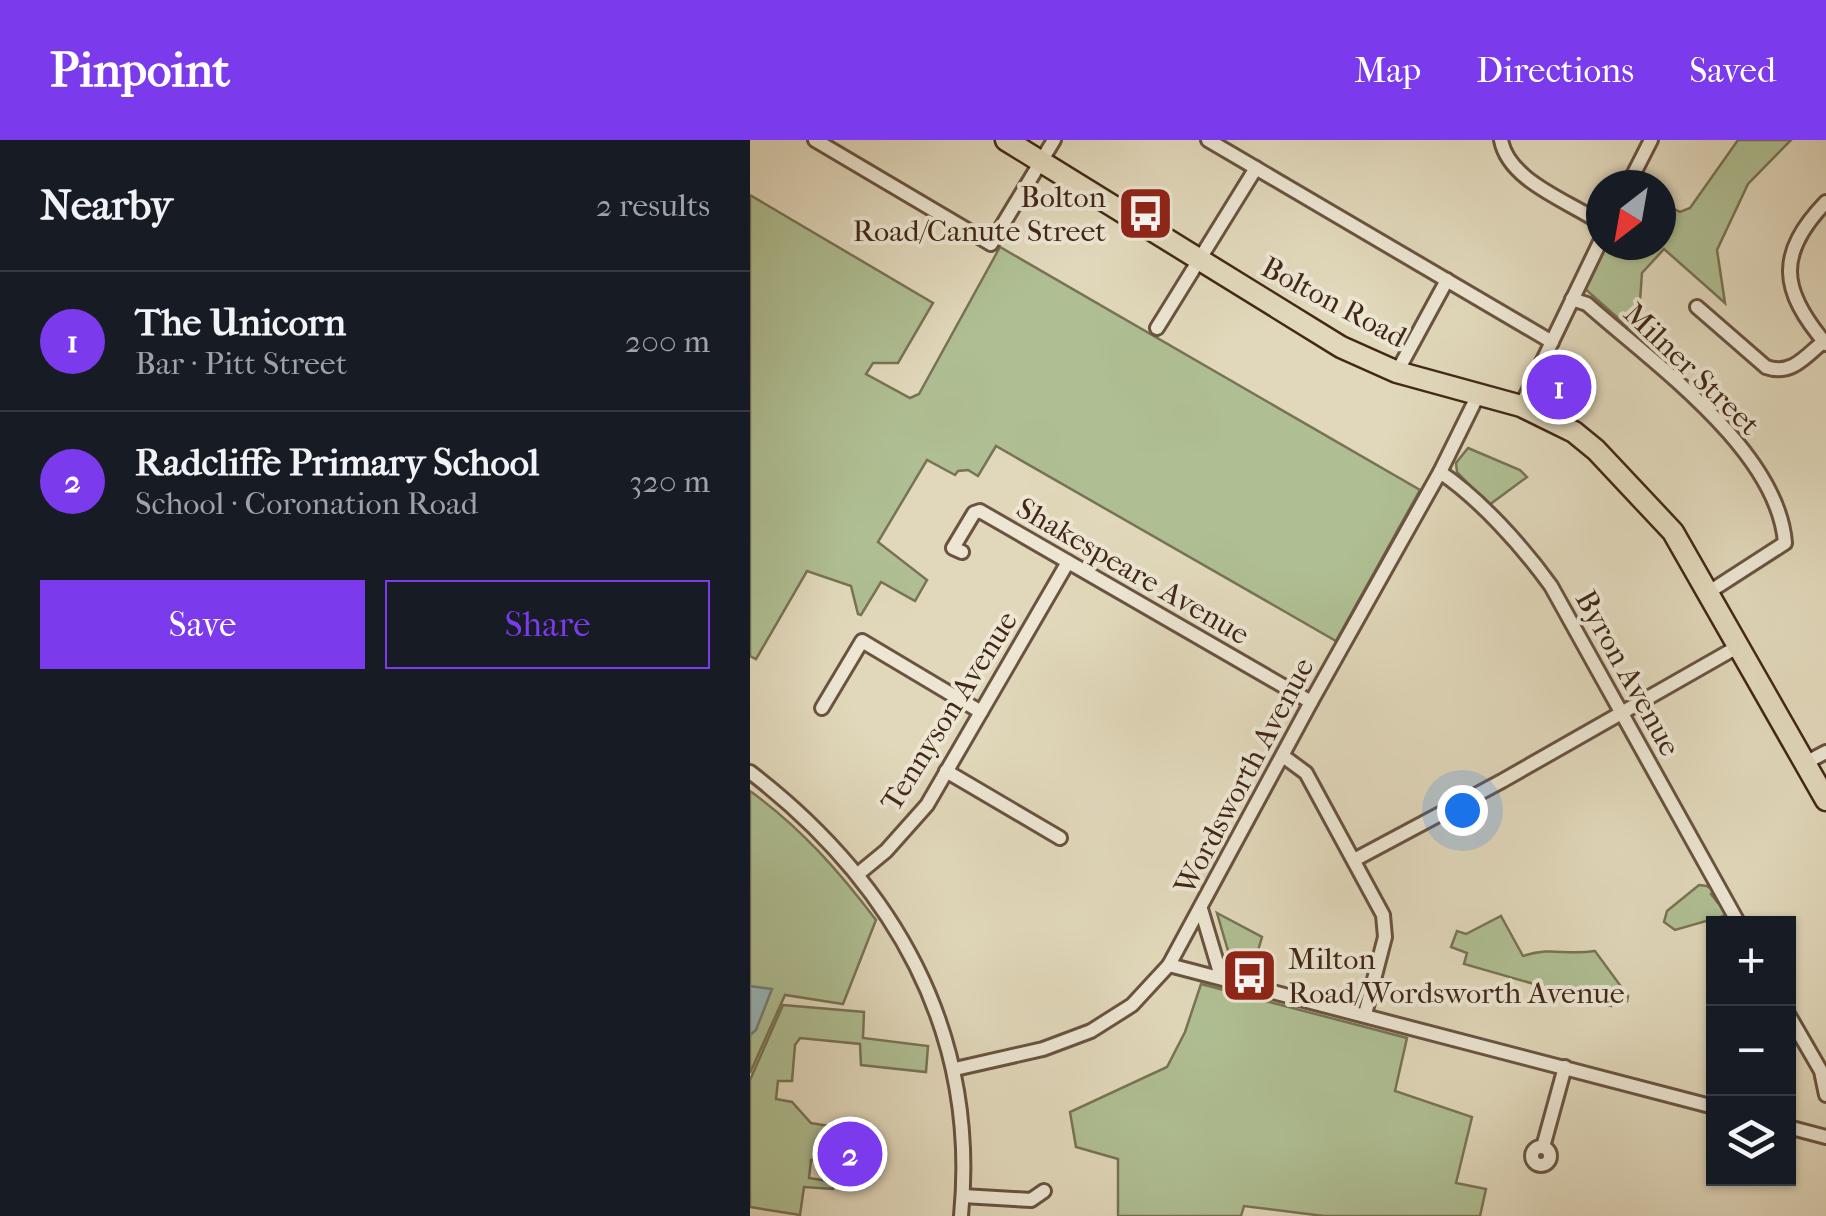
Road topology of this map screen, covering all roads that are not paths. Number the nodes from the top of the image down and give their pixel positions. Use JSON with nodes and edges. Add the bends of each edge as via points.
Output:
{"nodes":[{"id":1,"x":815,"y":140,"type":"edge"},
{"id":2,"x":1006,"y":140,"type":"edge"},
{"id":3,"x":1054,"y":140,"type":"edge"},
{"id":4,"x":1208,"y":140,"type":"edge"},
{"id":5,"x":1501,"y":140,"type":"edge"},
{"id":6,"x":1651,"y":140,"type":"edge"},
{"id":7,"x":837,"y":146,"type":"edge"},
{"id":8,"x":1041,"y":161,"type":"junction"},
{"id":9,"x":1256,"y":168,"type":"junction"},
{"id":10,"x":1636,"y":170,"type":"edge"},
{"id":11,"x":1826,"y":202,"type":"edge"},
{"id":12,"x":1586,"y":216,"type":"edge"},
{"id":13,"x":1199,"y":260,"type":"junction"},
{"id":14,"x":1591,"y":260,"type":"edge"},
{"id":15,"x":1447,"y":280,"type":"junction"},
{"id":16,"x":1572,"y":299,"type":"junction"},
{"id":17,"x":1706,"y":310,"type":"dead end"},
{"id":18,"x":1157,"y":328,"type":"dead end"},
{"id":19,"x":1552,"y":342,"type":"junction"},
{"id":20,"x":1825,"y":342,"type":"edge"},
{"id":21,"x":1397,"y":372,"type":"junction"},
{"id":22,"x":1478,"y":395,"type":"junction"},
{"id":23,"x":1521,"y":406,"type":"junction"},
{"id":24,"x":1440,"y":472,"type":"junction"},
{"id":25,"x":962,"y":552,"type":"dead end"},
{"id":26,"x":1068,"y":562,"type":"junction"},
{"id":27,"x":1709,"y":592,"type":"junction"},
{"id":28,"x":1739,"y":646,"type":"junction"},
{"id":29,"x":1311,"y":702,"type":"junction"},
{"id":30,"x":822,"y":708,"type":"dead end"},
{"id":31,"x":981,"y":712,"type":"junction"},
{"id":32,"x":1622,"y":712,"type":"junction"},
{"id":33,"x":1826,"y":752,"type":"edge"},
{"id":34,"x":1283,"y":756,"type":"junction"},
{"id":35,"x":1806,"y":763,"type":"junction"},
{"id":36,"x":946,"y":771,"type":"junction"},
{"id":37,"x":750,"y":772,"type":"edge"},
{"id":38,"x":1826,"y":800,"type":"edge"},
{"id":39,"x":1060,"y":838,"type":"dead end"},
{"id":40,"x":1354,"y":860,"type":"junction"},
{"id":41,"x":858,"y":874,"type":"junction"},
{"id":42,"x":1201,"y":909,"type":"junction"},
{"id":43,"x":1735,"y":916,"type":"edge"},
{"id":44,"x":1169,"y":965,"type":"junction"},
{"id":45,"x":1221,"y":976,"type":"junction"},
{"id":46,"x":1365,"y":1014,"type":"junction"},
{"id":47,"x":1796,"y":1028,"type":"edge"},
{"id":48,"x":1564,"y":1067,"type":"junction"},
{"id":49,"x":954,"y":1069,"type":"junction"},
{"id":50,"x":1826,"y":1096,"type":"edge"},
{"id":51,"x":1706,"y":1105,"type":"edge"},
{"id":52,"x":1796,"y":1129,"type":"edge"},
{"id":53,"x":1826,"y":1137,"type":"edge"},
{"id":54,"x":1543,"y":1148,"type":"dead end"},
{"id":55,"x":1044,"y":1190,"type":"dead end"},
{"id":56,"x":963,"y":1196,"type":"junction"},
{"id":57,"x":961,"y":1216,"type":"edge"}],
"edges":[{"from":1,"to":7,"type":"street"},
{"from":2,"to":8,"type":"main road","name":"Bolton Road"},
{"from":3,"to":8,"type":"street"},
{"from":4,"to":9,"type":"street"},
{"from":5,"to":12,"type":"street","via":[[1512,167],[1567,210]]},
{"from":6,"to":10,"type":"street"},
{"from":7,"to":8,"type":"street","via":[[991,244]]},
{"from":8,"to":13,"type":"main road","name":"Bolton Road"},
{"from":9,"to":13,"type":"street"},
{"from":9,"to":15,"type":"street"},
{"from":11,"to":20,"type":"street","via":[[1798,234],[1789,267],[1801,313]]},
{"from":13,"to":18,"type":"street"},
{"from":13,"to":21,"type":"main road","name":"Bolton Road","via":[[1341,347]]},
{"from":14,"to":16,"type":"street"},
{"from":15,"to":19,"type":"street"},
{"from":15,"to":21,"type":"street"},
{"from":16,"to":19,"type":"street"},
{"from":16,"to":27,"type":"street","name":"Milner Street","via":[[1588,304],[1736,439],[1780,512],[1785,543]]},
{"from":17,"to":20,"type":"street","via":[[1779,372]]},
{"from":19,"to":23,"type":"street"},
{"from":21,"to":22,"type":"main road","name":"Bolton Road"},
{"from":22,"to":23,"type":"main road","name":"Bolton Road"},
{"from":22,"to":24,"type":"street","name":"Wordsworth Avenue"},
{"from":23,"to":27,"type":"main road","name":"Bolton Road","via":[[1574,432],[1627,480],[1673,532]]},
{"from":24,"to":29,"type":"street","name":"Wordsworth Avenue"},
{"from":24,"to":32,"type":"street","name":"Byron Avenue","via":[[1542,575]]},
{"from":25,"to":26,"type":"street","name":"Shakespeare Avenue","via":[[954,548],[980,511]]},
{"from":26,"to":29,"type":"street","name":"Shakespeare Avenue"},
{"from":26,"to":31,"type":"street","name":"Tennyson Avenue"},
{"from":27,"to":28,"type":"main road","name":"Bolton Road"},
{"from":28,"to":32,"type":"street"},
{"from":28,"to":35,"type":"main road","name":"Bolton Road"},
{"from":29,"to":34,"type":"street","name":"Wordsworth Avenue"},
{"from":30,"to":31,"type":"street","via":[[862,641]]},
{"from":31,"to":36,"type":"street","name":"Tennyson Avenue"},
{"from":32,"to":40,"type":"street"},
{"from":32,"to":43,"type":"street","name":"Byron Avenue"},
{"from":33,"to":35,"type":"street"},
{"from":34,"to":40,"type":"street","via":[[1306,773]]},
{"from":34,"to":42,"type":"street","name":"Wordsworth Avenue"},
{"from":35,"to":38,"type":"main road","name":"Bolton Road"},
{"from":36,"to":39,"type":"street"},
{"from":36,"to":41,"type":"street","name":"Tennyson Avenue","via":[[927,805]]},
{"from":37,"to":41,"type":"street"},
{"from":40,"to":46,"type":"street","via":[[1386,926]]},
{"from":41,"to":49,"type":"street","via":[[918,967]]},
{"from":42,"to":44,"type":"street","name":"Wordsworth Avenue"},
{"from":42,"to":45,"type":"street"},
{"from":44,"to":45,"type":"street"},
{"from":44,"to":49,"type":"street","name":"Wordsworth Avenue","via":[[1132,1005],[1092,1031]]},
{"from":45,"to":46,"type":"street"},
{"from":46,"to":48,"type":"street"},
{"from":47,"to":50,"type":"street"},
{"from":48,"to":51,"type":"street"},
{"from":48,"to":54,"type":"street"},
{"from":49,"to":56,"type":"street"},
{"from":52,"to":53,"type":"street"},
{"from":55,"to":56,"type":"street","via":[[1031,1200]]},
{"from":56,"to":57,"type":"street"}]}
